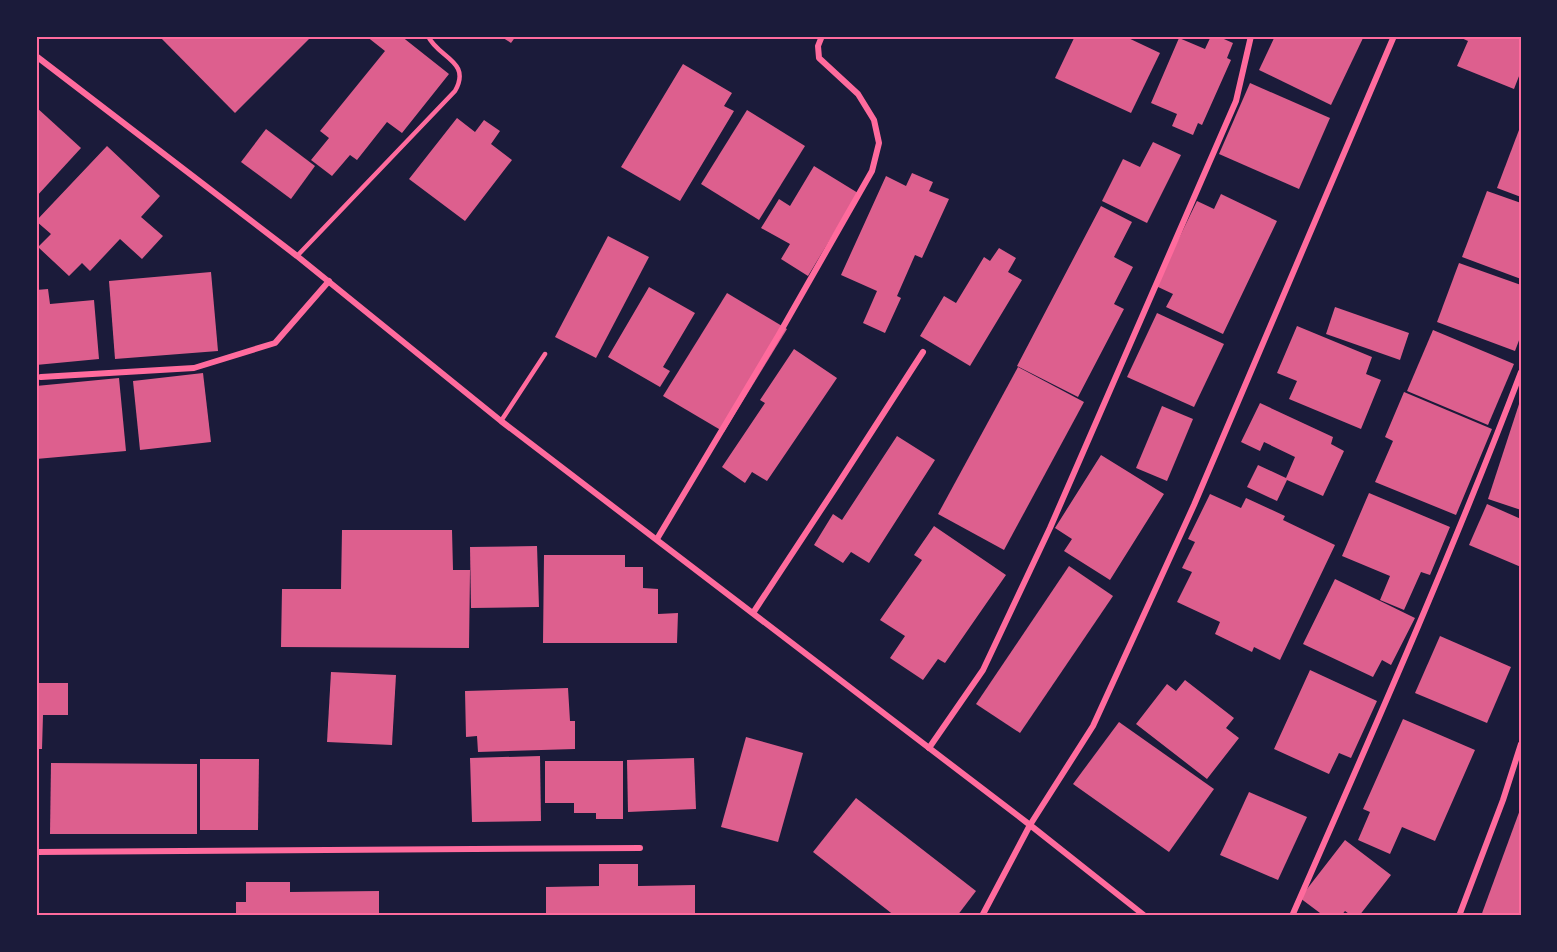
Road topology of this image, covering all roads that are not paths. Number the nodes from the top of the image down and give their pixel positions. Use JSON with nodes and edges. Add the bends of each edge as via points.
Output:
{"nodes":[{"id":1,"x":428,"y":36,"type":"edge"},
{"id":2,"x":822,"y":36,"type":"edge"},
{"id":3,"x":1251,"y":36,"type":"edge"},
{"id":4,"x":1394,"y":36,"type":"edge"},
{"id":5,"x":36,"y":56,"type":"edge"},
{"id":6,"x":297,"y":256,"type":"junction"},
{"id":7,"x":329,"y":281,"type":"junction"},
{"id":8,"x":923,"y":352,"type":"dead end"},
{"id":9,"x":545,"y":354,"type":"dead end"},
{"id":10,"x":1521,"y":372,"type":"edge"},
{"id":11,"x":41,"y":377,"type":"dead end"},
{"id":12,"x":501,"y":421,"type":"junction"},
{"id":13,"x":657,"y":539,"type":"junction"},
{"id":14,"x":753,"y":613,"type":"junction"},
{"id":15,"x":1521,"y":744,"type":"edge"},
{"id":16,"x":929,"y":748,"type":"junction"},
{"id":17,"x":1030,"y":825,"type":"junction"},
{"id":18,"x":640,"y":849,"type":"dead end"},
{"id":19,"x":36,"y":852,"type":"edge"},
{"id":20,"x":982,"y":916,"type":"edge"},
{"id":21,"x":1145,"y":916,"type":"edge"},
{"id":22,"x":1293,"y":916,"type":"edge"},
{"id":23,"x":1459,"y":916,"type":"edge"}],
"edges":[{"from":1,"to":6,"type":"lane","via":[[460,70],[461,82]]},
{"from":2,"to":13,"type":"street","via":[[819,58],[858,94],[874,120],[879,143],[872,171]]},
{"from":3,"to":16,"type":"street","via":[[1236,101],[1050,528],[983,670]]},
{"from":4,"to":17,"type":"street","via":[[1194,505],[1093,726]]},
{"from":5,"to":6,"type":"street"},
{"from":6,"to":7,"type":"street"},
{"from":7,"to":11,"type":"street","via":[[275,343],[194,368]]},
{"from":7,"to":12,"type":"street"},
{"from":8,"to":14,"type":"street"},
{"from":9,"to":12,"type":"lane"},
{"from":10,"to":22,"type":"street","via":[[1484,471]]},
{"from":12,"to":13,"type":"street"},
{"from":13,"to":14,"type":"street"},
{"from":14,"to":16,"type":"street"},
{"from":15,"to":23,"type":"street"},
{"from":16,"to":17,"type":"street"},
{"from":17,"to":20,"type":"street"},
{"from":17,"to":21,"type":"street"},
{"from":18,"to":19,"type":"street"}]}
